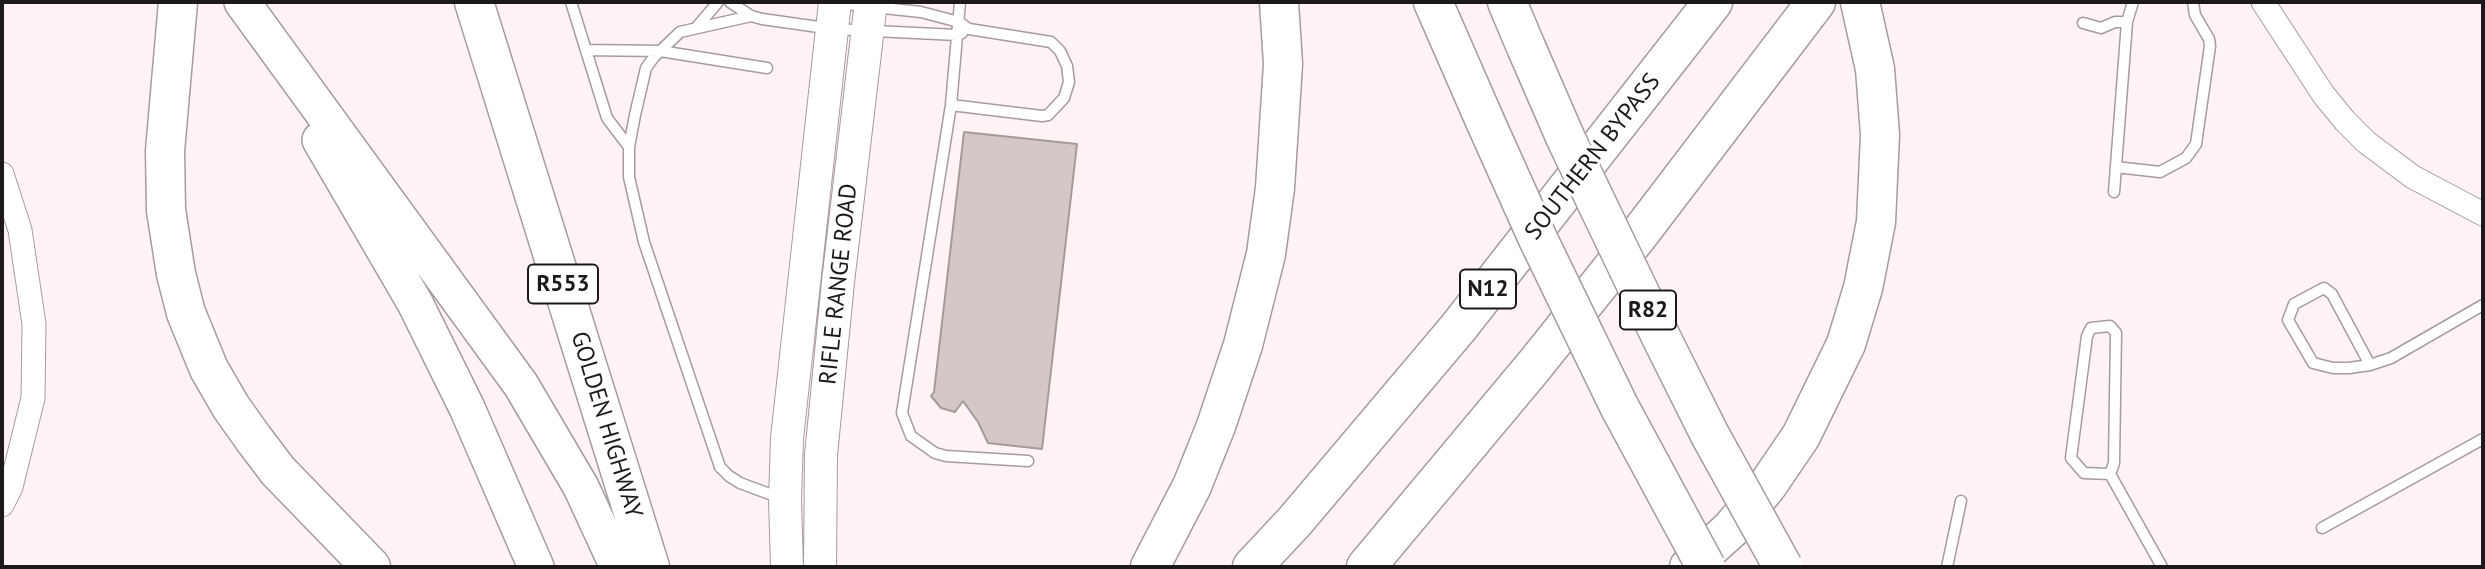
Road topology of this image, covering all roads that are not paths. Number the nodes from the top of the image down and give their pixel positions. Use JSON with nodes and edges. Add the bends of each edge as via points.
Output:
{"nodes":[{"id":1,"x":177,"y":2,"type":"edge"},
{"id":2,"x":240,"y":2,"type":"edge"},
{"id":3,"x":474,"y":2,"type":"edge"},
{"id":4,"x":571,"y":2,"type":"edge"},
{"id":5,"x":718,"y":2,"type":"edge"},
{"id":6,"x":730,"y":2,"type":"edge"},
{"id":7,"x":960,"y":2,"type":"edge"},
{"id":8,"x":1279,"y":2,"type":"edge"},
{"id":9,"x":1433,"y":2,"type":"edge"},
{"id":10,"x":1507,"y":2,"type":"edge"},
{"id":11,"x":1713,"y":2,"type":"edge"},
{"id":12,"x":1816,"y":2,"type":"edge"},
{"id":13,"x":1860,"y":2,"type":"edge"},
{"id":14,"x":2133,"y":2,"type":"edge"},
{"id":15,"x":2193,"y":2,"type":"edge"},
{"id":16,"x":2263,"y":2,"type":"edge"},
{"id":17,"x":833,"y":9,"type":"edge"},
{"id":18,"x":870,"y":13,"type":"edge"},
{"id":19,"x":751,"y":16,"type":"junction"},
{"id":20,"x":959,"y":22,"type":"junction"},
{"id":21,"x":2127,"y":22,"type":"junction"},
{"id":22,"x":2083,"y":23,"type":"dead end"},
{"id":23,"x":696,"y":28,"type":"junction"},
{"id":24,"x":969,"y":29,"type":"junction"},
{"id":25,"x":957,"y":35,"type":"junction"},
{"id":26,"x":586,"y":50,"type":"junction"},
{"id":27,"x":660,"y":51,"type":"junction"},
{"id":28,"x":767,"y":68,"type":"dead end"},
{"id":29,"x":951,"y":106,"type":"junction"},
{"id":30,"x":629,"y":147,"type":"junction"},
{"id":31,"x":2116,"y":167,"type":"junction"},
{"id":32,"x":2,"y":174,"type":"edge"},
{"id":33,"x":2114,"y":192,"type":"dead end"},
{"id":34,"x":2483,"y":214,"type":"edge"},
{"id":35,"x":2483,"y":305,"type":"edge"},
{"id":36,"x":2370,"y":365,"type":"junction"},
{"id":37,"x":2483,"y":439,"type":"edge"},
{"id":38,"x":1028,"y":461,"type":"dead end"},
{"id":39,"x":2110,"y":474,"type":"junction"},
{"id":40,"x":785,"y":500,"type":"junction"},
{"id":41,"x":1961,"y":500,"type":"dead end"},
{"id":42,"x":2,"y":505,"type":"edge"},
{"id":43,"x":2322,"y":528,"type":"dead end"},
{"id":44,"x":371,"y":567,"type":"edge"},
{"id":45,"x":536,"y":567,"type":"edge"},
{"id":46,"x":618,"y":567,"type":"edge"},
{"id":47,"x":650,"y":567,"type":"edge"},
{"id":48,"x":787,"y":567,"type":"edge"},
{"id":49,"x":820,"y":567,"type":"edge"},
{"id":50,"x":1150,"y":567,"type":"edge"},
{"id":51,"x":1252,"y":567,"type":"edge"},
{"id":52,"x":1366,"y":567,"type":"edge"},
{"id":53,"x":1689,"y":567,"type":"edge"},
{"id":54,"x":1706,"y":567,"type":"edge"},
{"id":55,"x":1783,"y":567,"type":"edge"},
{"id":56,"x":1947,"y":567,"type":"edge"},
{"id":57,"x":2162,"y":567,"type":"edge"}],
"edges":[{"from":1,"to":44,"type":"highway","via":[[165,151],[166,210],[186,313],[209,369],[253,438],[278,471]]},
{"from":2,"to":45,"type":"main road","via":[[415,303],[467,408]]},
{"from":2,"to":46,"type":"main road","via":[[521,385],[581,487]]},
{"from":3,"to":47,"type":"highway","name":"GOLDEN HIGHWAY","number":"R553"},
{"from":4,"to":26,"type":"lane"},
{"from":5,"to":23,"type":"lane"},
{"from":6,"to":19,"type":"lane"},
{"from":7,"to":20,"type":"lane"},
{"from":8,"to":50,"type":"highway","via":[[1283,64],[1266,254],[1216,426],[1192,486]]},
{"from":9,"to":54,"type":"highway","number":"R82","bridge":true,"via":[[1538,239],[1619,406]]},
{"from":10,"to":55,"type":"highway","number":"R82","bridge":true,"via":[[1566,139],[1668,351]]},
{"from":11,"to":51,"type":"highway","name":"SOUTHERN BYPASS","number":"N12","via":[[1458,328]]},
{"from":12,"to":52,"type":"highway","via":[[1628,248]]},
{"from":13,"to":53,"type":"highway","via":[[1875,69],[1880,135],[1876,222],[1863,288],[1846,344],[1801,436],[1731,529]]},
{"from":14,"to":21,"type":"lane"},
{"from":15,"to":31,"type":"lane","via":[[2210,46],[2196,145],[2186,158],[2160,172]]},
{"from":16,"to":34,"type":"street","via":[[2323,93],[2366,142],[2413,177]]},
{"from":17,"to":18,"type":"lane"},
{"from":17,"to":18,"type":"lane"},
{"from":17,"to":19,"type":"lane"},
{"from":17,"to":40,"type":"main road","name":"RIFLE RANGE ROAD","via":[[787,438]]},
{"from":18,"to":20,"type":"lane","via":[[921,12]]},
{"from":18,"to":25,"type":"lane"},
{"from":18,"to":49,"type":"main road","name":"RIFLE RANGE ROAD","via":[[821,455]]},
{"from":19,"to":23,"type":"lane"},
{"from":20,"to":24,"type":"lane"},
{"from":20,"to":25,"type":"lane"},
{"from":21,"to":22,"type":"lane","via":[[2101,28]]},
{"from":21,"to":31,"type":"lane"},
{"from":23,"to":27,"type":"lane","via":[[680,32]]},
{"from":24,"to":25,"type":"lane"},
{"from":24,"to":29,"type":"lane","via":[[1051,42],[1067,66],[1069,82],[1065,98],[1042,116]]},
{"from":25,"to":29,"type":"lane"},
{"from":26,"to":27,"type":"lane"},
{"from":26,"to":30,"type":"lane","via":[[607,118]]},
{"from":27,"to":28,"type":"lane"},
{"from":27,"to":30,"type":"lane","via":[[646,68]]},
{"from":29,"to":38,"type":"lane","via":[[902,413],[911,436],[934,453]]},
{"from":30,"to":40,"type":"lane","via":[[629,177],[644,242],[720,467],[740,483]]},
{"from":31,"to":33,"type":"lane"},
{"from":32,"to":42,"type":"street","via":[[20,230],[34,324],[33,398],[11,487]]},
{"from":35,"to":36,"type":"lane","via":[[2391,358]]},
{"from":36,"to":36,"type":"lane","via":[[2333,368],[2313,363],[2288,320],[2294,304],[2324,288],[2332,294]]},
{"from":37,"to":43,"type":"lane"},
{"from":39,"to":39,"type":"lane","via":[[2114,463],[2116,333],[2109,326],[2091,328],[2087,336],[2070,458],[2084,473]]},
{"from":39,"to":57,"type":"lane"},
{"from":40,"to":48,"type":"main road","name":"RIFLE RANGE ROAD"},
{"from":41,"to":56,"type":"lane"}]}
